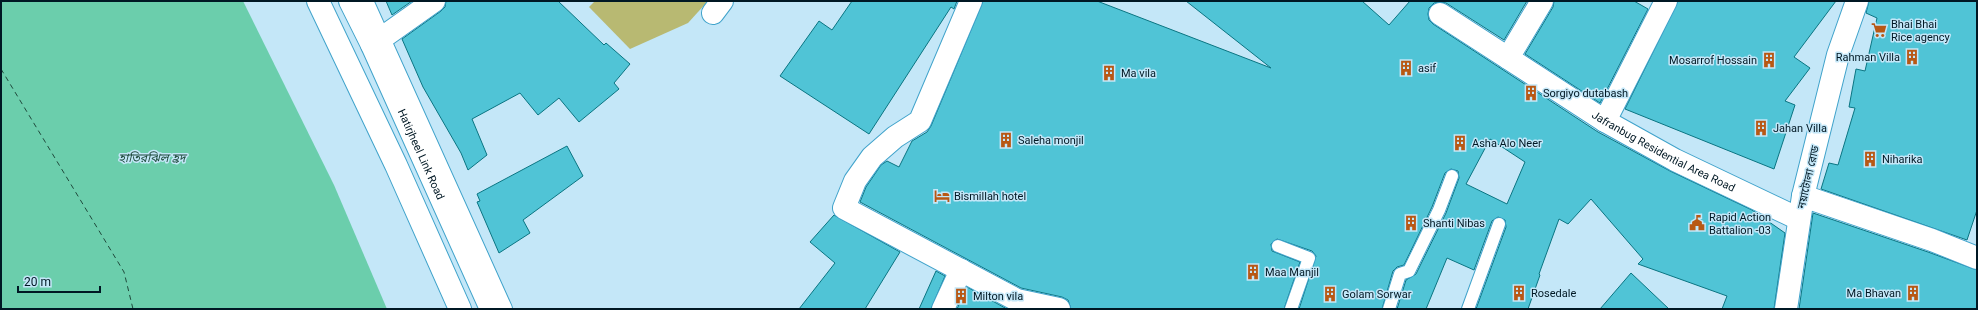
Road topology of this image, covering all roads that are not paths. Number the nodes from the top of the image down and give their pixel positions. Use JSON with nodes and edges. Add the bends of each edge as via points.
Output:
{"nodes":[{"id":1,"x":318,"y":1,"type":"edge"},
{"id":2,"x":350,"y":1,"type":"edge"},
{"id":3,"x":364,"y":1,"type":"edge"},
{"id":4,"x":434,"y":1,"type":"edge"},
{"id":5,"x":971,"y":1,"type":"edge"},
{"id":6,"x":1542,"y":1,"type":"edge"},
{"id":7,"x":1666,"y":1,"type":"edge"},
{"id":8,"x":1857,"y":1,"type":"edge"},
{"id":9,"x":1440,"y":14,"type":"dead end"},
{"id":10,"x":372,"y":45,"type":"junction"},
{"id":11,"x":1508,"y":58,"type":"junction"},
{"id":12,"x":1605,"y":121,"type":"junction"},
{"id":13,"x":1452,"y":176,"type":"dead end"},
{"id":14,"x":1803,"y":196,"type":"junction"},
{"id":15,"x":1799,"y":219,"type":"junction"},
{"id":16,"x":1500,"y":224,"type":"dead end"},
{"id":17,"x":1278,"y":246,"type":"dead end"},
{"id":18,"x":1977,"y":258,"type":"edge"},
{"id":19,"x":961,"y":270,"type":"junction"},
{"id":20,"x":460,"y":309,"type":"edge"},
{"id":21,"x":491,"y":309,"type":"edge"},
{"id":22,"x":503,"y":309,"type":"edge"},
{"id":23,"x":943,"y":309,"type":"edge"},
{"id":24,"x":1059,"y":309,"type":"edge"},
{"id":25,"x":1291,"y":309,"type":"edge"},
{"id":26,"x":1389,"y":309,"type":"edge"},
{"id":27,"x":1468,"y":309,"type":"edge"},
{"id":28,"x":1786,"y":309,"type":"edge"}],
"edges":[{"from":1,"to":20,"type":"street","via":[[396,164]]},
{"from":2,"to":10,"type":"street","name":"Hatirjheel Link Road"},
{"from":3,"to":22,"type":"street"},
{"from":4,"to":10,"type":"street"},
{"from":5,"to":19,"type":"street","via":[[920,121],[872,157],[855,181],[844,208]]},
{"from":6,"to":11,"type":"street"},
{"from":7,"to":12,"type":"street"},
{"from":8,"to":14,"type":"street","name":"নয়াটোলা রোড","via":[[1838,55]]},
{"from":9,"to":11,"type":"street","name":"Jafranbug Residential Area Road"},
{"from":10,"to":21,"type":"street","name":"Hatirjheel Link Road"},
{"from":11,"to":12,"type":"street","name":"Jafranbug Residential Area Road"},
{"from":12,"to":15,"type":"street","name":"Jafranbug Residential Area Road","via":[[1675,160]]},
{"from":13,"to":26,"type":"lane","via":[[1440,210],[1409,271],[1400,274]]},
{"from":14,"to":15,"type":"street","name":"নয়াটোলা রোড"},
{"from":14,"to":18,"type":"street"},
{"from":15,"to":28,"type":"street","name":"নয়াটোলা রোড"},
{"from":16,"to":27,"type":"lane"},
{"from":17,"to":25,"type":"lane","via":[[1309,258]]},
{"from":19,"to":23,"type":"street"},
{"from":19,"to":24,"type":"street","via":[[1017,300]]}]}
